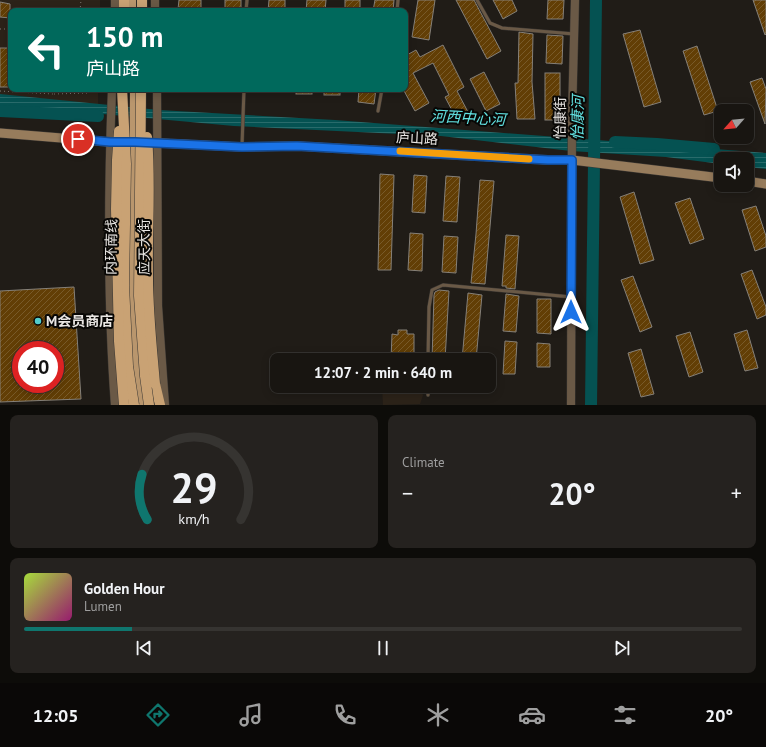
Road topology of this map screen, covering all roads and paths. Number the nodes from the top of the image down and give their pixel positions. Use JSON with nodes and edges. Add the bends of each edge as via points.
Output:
{"nodes":[{"id":1,"x":477,"y":0,"type":"edge"},
{"id":2,"x":575,"y":0,"type":"edge"},
{"id":3,"x":574,"y":34,"type":"junction"},
{"id":4,"x":18,"y":92,"type":"edge"},
{"id":5,"x":112,"y":92,"type":"edge"},
{"id":6,"x":122,"y":92,"type":"edge"},
{"id":7,"x":122,"y":92,"type":"edge"},
{"id":8,"x":130,"y":92,"type":"edge"},
{"id":9,"x":135,"y":92,"type":"edge"},
{"id":10,"x":142,"y":92,"type":"edge"},
{"id":11,"x":142,"y":92,"type":"edge"},
{"id":12,"x":157,"y":92,"type":"edge"},
{"id":13,"x":244,"y":92,"type":"edge"},
{"id":14,"x":381,"y":92,"type":"edge"},
{"id":15,"x":88,"y":93,"type":"dead end"},
{"id":16,"x":53,"y":94,"type":"joint"},
{"id":17,"x":378,"y":111,"type":"dead end"},
{"id":18,"x":0,"y":133,"type":"edge"},
{"id":19,"x":110,"y":142,"type":"junction"},
{"id":20,"x":132,"y":142,"type":"junction"},
{"id":21,"x":158,"y":143,"type":"junction"},
{"id":22,"x":242,"y":145,"type":"junction"},
{"id":23,"x":574,"y":160,"type":"junction"},
{"id":24,"x":714,"y":177,"type":"edge"},
{"id":25,"x":754,"y":182,"type":"edge"},
{"id":26,"x":766,"y":184,"type":"edge"},
{"id":27,"x":571,"y":297,"type":"junction"},
{"id":28,"x":428,"y":353,"type":"edge"},
{"id":29,"x":115,"y":405,"type":"edge"},
{"id":30,"x":124,"y":405,"type":"edge"},
{"id":31,"x":134,"y":405,"type":"edge"},
{"id":32,"x":139,"y":405,"type":"edge"},
{"id":33,"x":143,"y":405,"type":"edge"},
{"id":34,"x":149,"y":405,"type":"edge"},
{"id":35,"x":160,"y":405,"type":"edge"},
{"id":36,"x":165,"y":405,"type":"edge"},
{"id":37,"x":570,"y":405,"type":"edge"}],
"edges":[{"from":1,"to":3,"type":"lane","via":[[490,23],[502,28]]},
{"from":2,"to":3,"type":"street","name":"怡康街"},
{"from":3,"to":23,"type":"street","name":"怡康街"},
{"from":4,"to":16,"type":"path"},
{"from":5,"to":19,"type":"street"},
{"from":6,"to":30,"type":"highway","bridge":true,"via":[[116,209],[119,341]]},
{"from":7,"to":31,"type":"highway","name":"内环南线","bridge":true,"via":[[126,164],[124,286],[128,366]]},
{"from":8,"to":20,"type":"main road","name":"应天大街"},
{"from":9,"to":20,"type":"main road","name":"应天大街"},
{"from":10,"to":35,"type":"highway","bridge":true,"via":[[149,158],[149,325],[155,384]]},
{"from":11,"to":34,"type":"highway","name":"内环南线","bridge":true,"via":[[139,296]]},
{"from":12,"to":21,"type":"street","name":"应天大街"},
{"from":13,"to":22,"type":"lane"},
{"from":14,"to":17,"type":"lane"},
{"from":15,"to":16,"type":"path"},
{"from":18,"to":19,"type":"main road","name":"庐山路"},
{"from":19,"to":20,"type":"main road","name":"庐山路"},
{"from":19,"to":29,"type":"street","via":[[111,357]]},
{"from":20,"to":21,"type":"main road","name":"庐山路"},
{"from":20,"to":32,"type":"main road","name":"应天大街","via":[[130,297]]},
{"from":20,"to":33,"type":"main road","name":"应天大街","via":[[133,297],[138,374]]},
{"from":21,"to":22,"type":"main road","name":"庐山路"},
{"from":21,"to":36,"type":"street","name":"应天大街","via":[[158,306]]},
{"from":22,"to":23,"type":"main road","name":"庐山路"},
{"from":23,"to":24,"type":"main road","name":"庐山路"},
{"from":23,"to":27,"type":"street","name":"怡康街"},
{"from":25,"to":26,"type":"main road"},
{"from":27,"to":28,"type":"lane","via":[[443,285],[432,290]]},
{"from":27,"to":37,"type":"street","name":"怡康街"}]}
